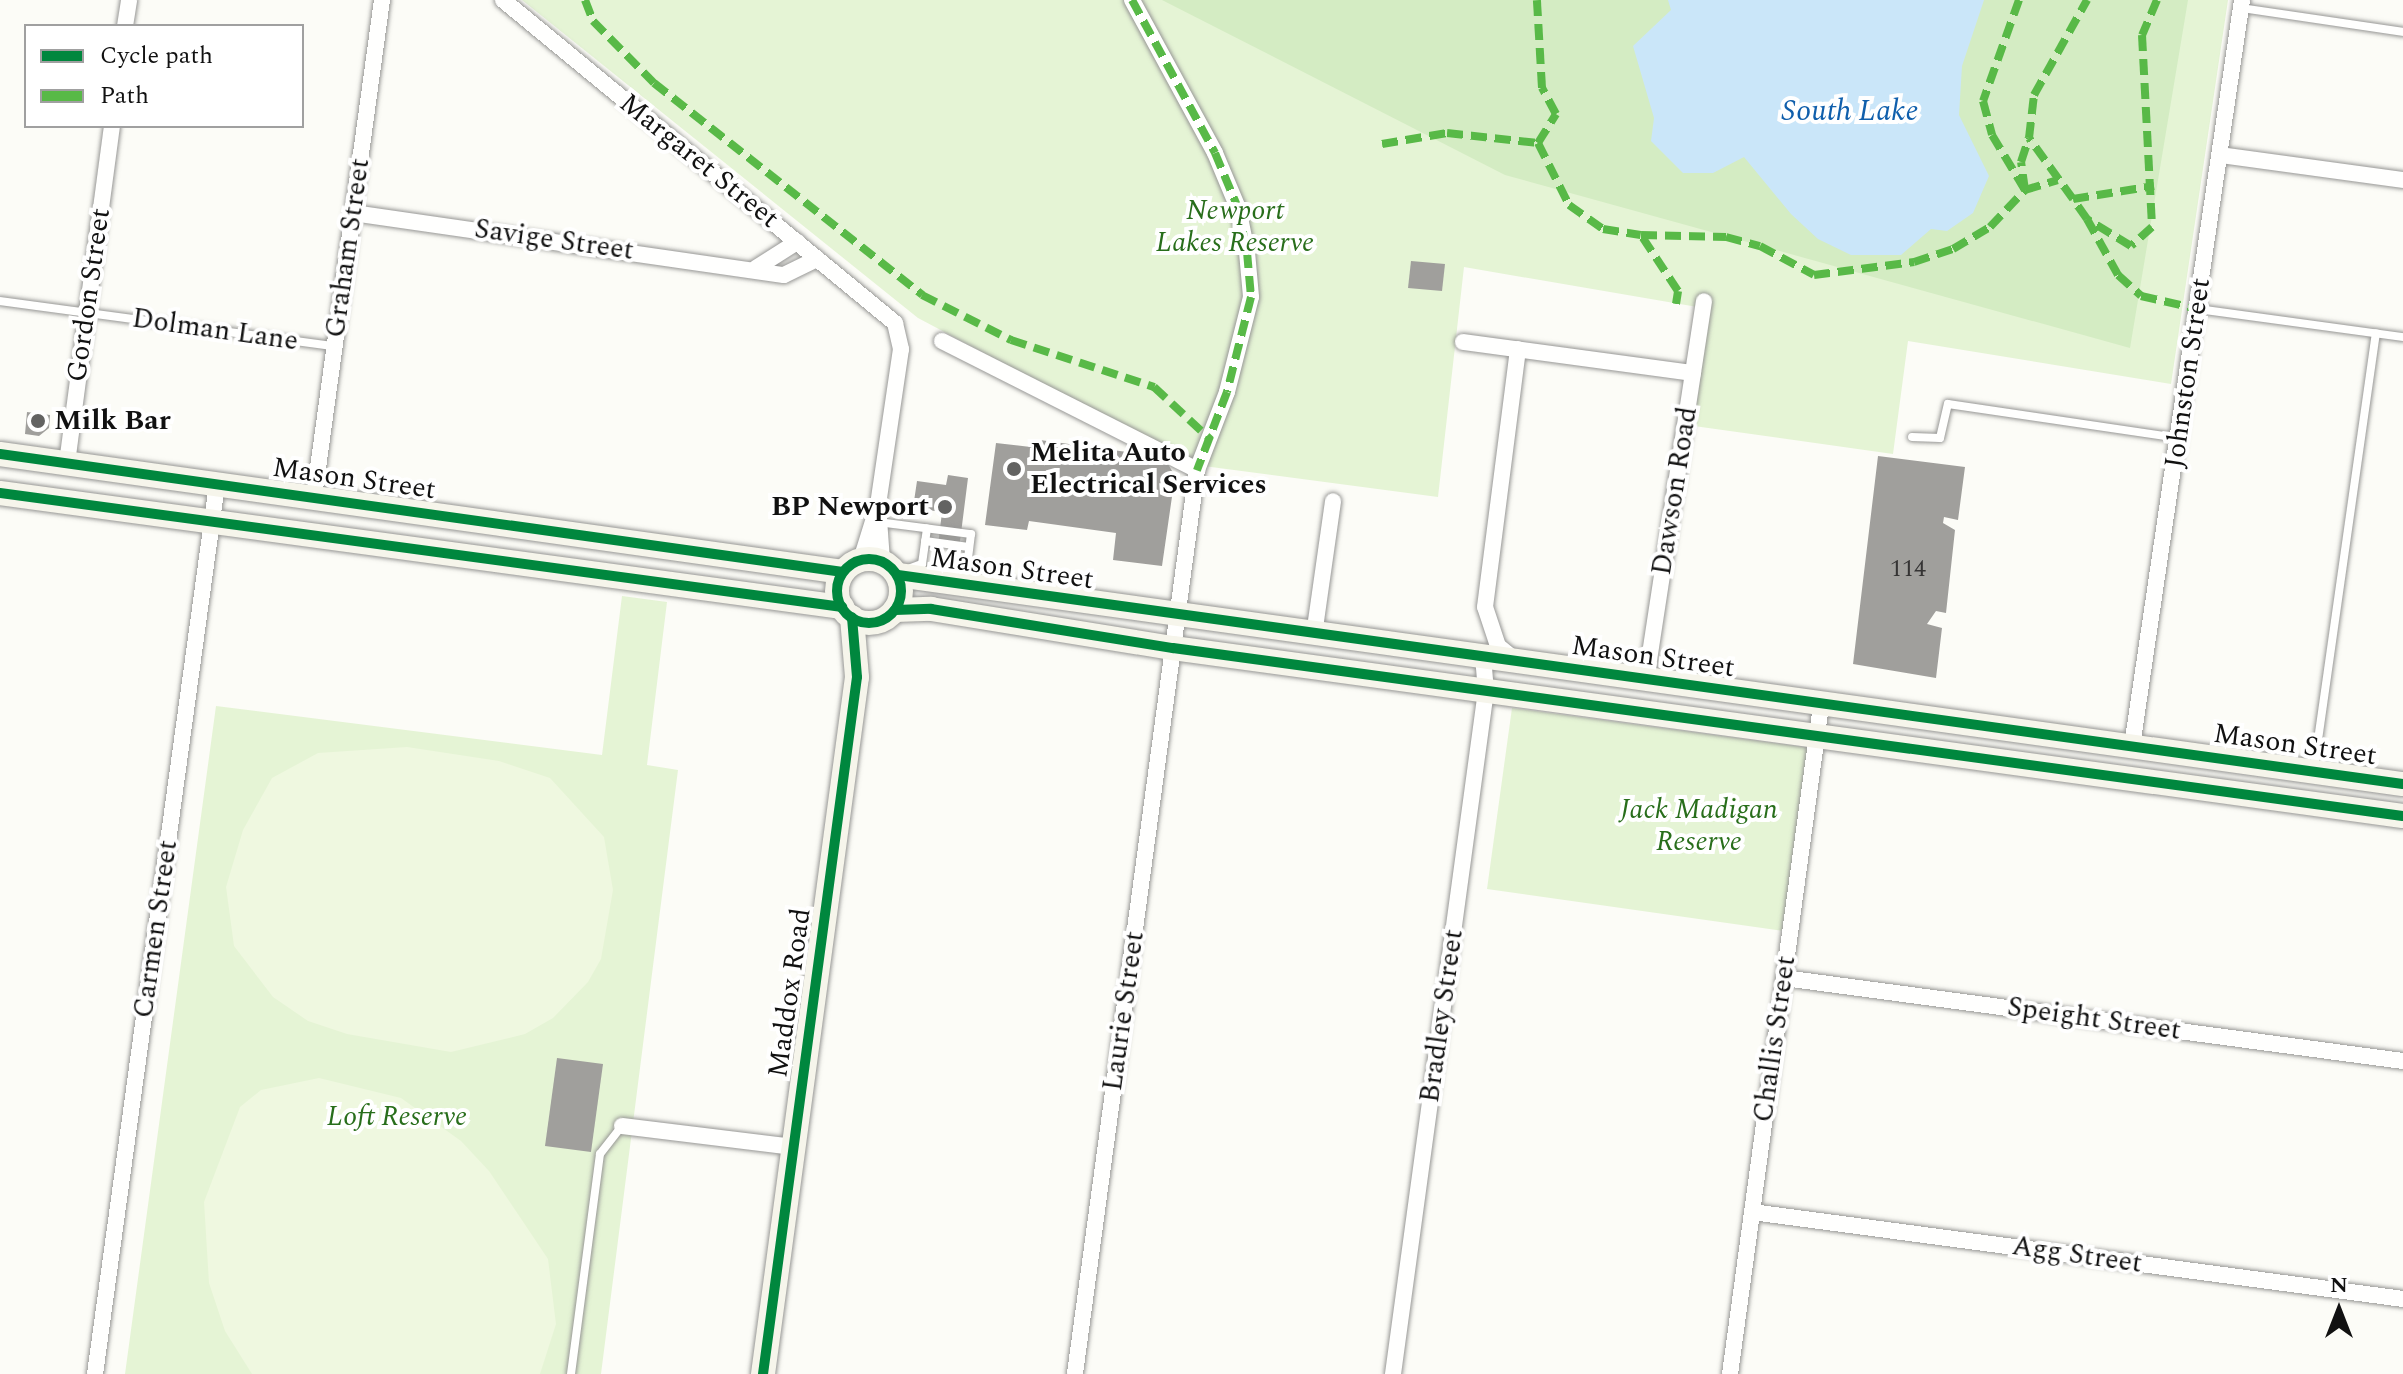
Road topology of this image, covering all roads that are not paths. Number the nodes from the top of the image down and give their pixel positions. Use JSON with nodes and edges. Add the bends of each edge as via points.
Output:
{"nodes":[{"id":1,"x":129,"y":0,"type":"edge"},
{"id":2,"x":382,"y":0,"type":"edge"},
{"id":3,"x":503,"y":0,"type":"edge"},
{"id":4,"x":1132,"y":0,"type":"edge"},
{"id":5,"x":2242,"y":4,"type":"edge"},
{"id":6,"x":125,"y":24,"type":"edge"},
{"id":7,"x":2403,"y":32,"type":"edge"},
{"id":8,"x":112,"y":128,"type":"edge"},
{"id":9,"x":2220,"y":155,"type":"junction"},
{"id":10,"x":2403,"y":180,"type":"edge"},
{"id":11,"x":353,"y":213,"type":"junction"},
{"id":12,"x":797,"y":242,"type":"junction"},
{"id":13,"x":817,"y":259,"type":"junction"},
{"id":14,"x":756,"y":268,"type":"junction"},
{"id":15,"x":0,"y":301,"type":"edge"},
{"id":16,"x":1704,"y":301,"type":"dead end"},
{"id":17,"x":2198,"y":309,"type":"junction"},
{"id":18,"x":87,"y":312,"type":"junction"},
{"id":19,"x":2376,"y":333,"type":"junction"},
{"id":20,"x":2403,"y":337,"type":"edge"},
{"id":21,"x":942,"y":341,"type":"dead end"},
{"id":22,"x":1463,"y":342,"type":"dead end"},
{"id":23,"x":335,"y":346,"type":"junction"},
{"id":24,"x":1518,"y":349,"type":"junction"},
{"id":25,"x":1693,"y":373,"type":"junction"},
{"id":26,"x":1912,"y":437,"type":"dead end"},
{"id":27,"x":2179,"y":439,"type":"junction"},
{"id":28,"x":0,"y":454,"type":"edge"},
{"id":29,"x":67,"y":463,"type":"junction"},
{"id":30,"x":1197,"y":470,"type":"junction"},
{"id":31,"x":217,"y":484,"type":"junction"},
{"id":32,"x":0,"y":493,"type":"edge"},
{"id":33,"x":314,"y":497,"type":"junction"},
{"id":34,"x":1333,"y":501,"type":"dead end"},
{"id":35,"x":877,"y":516,"type":"junction"},
{"id":36,"x":211,"y":521,"type":"junction"},
{"id":37,"x":927,"y":528,"type":"junction"},
{"id":38,"x":925,"y":541,"type":"junction"},
{"id":39,"x":969,"y":547,"type":"junction"},
{"id":40,"x":876,"y":568,"type":"junction"},
{"id":41,"x":964,"y":587,"type":"junction"},
{"id":42,"x":847,"y":612,"type":"junction"},
{"id":43,"x":887,"y":616,"type":"junction"},
{"id":44,"x":1178,"y":616,"type":"junction"},
{"id":45,"x":1314,"y":635,"type":"junction"},
{"id":46,"x":1173,"y":648,"type":"junction"},
{"id":47,"x":1483,"y":658,"type":"junction"},
{"id":48,"x":1520,"y":664,"type":"junction"},
{"id":49,"x":857,"y":677,"type":"junction"},
{"id":50,"x":1646,"y":680,"type":"junction"},
{"id":51,"x":1486,"y":691,"type":"junction"},
{"id":52,"x":1821,"y":705,"type":"junction"},
{"id":53,"x":1817,"y":736,"type":"junction"},
{"id":54,"x":2132,"y":746,"type":"junction"},
{"id":55,"x":2313,"y":772,"type":"junction"},
{"id":56,"x":2403,"y":784,"type":"edge"},
{"id":57,"x":2403,"y":816,"type":"edge"},
{"id":58,"x":1784,"y":978,"type":"junction"},
{"id":59,"x":2403,"y":1061,"type":"edge"},
{"id":60,"x":622,"y":1126,"type":"joint"},
{"id":61,"x":794,"y":1147,"type":"junction"},
{"id":62,"x":1752,"y":1212,"type":"junction"},
{"id":63,"x":2403,"y":1299,"type":"edge"},
{"id":64,"x":95,"y":1374,"type":"edge"},
{"id":65,"x":571,"y":1374,"type":"edge"},
{"id":66,"x":763,"y":1374,"type":"edge"},
{"id":67,"x":1075,"y":1374,"type":"edge"},
{"id":68,"x":1393,"y":1374,"type":"edge"},
{"id":69,"x":1730,"y":1374,"type":"edge"}],
"edges":[{"from":1,"to":6,"type":"street"},
{"from":2,"to":11,"type":"street","name":"Graham Street"},
{"from":3,"to":12,"type":"street","name":"Margaret Street"},
{"from":4,"to":30,"type":"street","name":"Laurie Street","via":[[1215,153],[1238,208],[1247,252],[1251,297],[1227,392]]},
{"from":5,"to":7,"type":"lane"},
{"from":5,"to":9,"type":"street","name":"Johnston Street"},
{"from":8,"to":18,"type":"street","name":"Gordon Street"},
{"from":9,"to":10,"type":"street"},
{"from":9,"to":17,"type":"street","name":"Johnston Street"},
{"from":11,"to":14,"type":"street","name":"Savige Street"},
{"from":11,"to":23,"type":"street","name":"Graham Street"},
{"from":12,"to":13,"type":"street","name":"Margaret Street"},
{"from":12,"to":14,"type":"street"},
{"from":13,"to":14,"type":"street","name":"Savige Street","via":[[784,275]]},
{"from":13,"to":35,"type":"street","name":"Margaret Street","via":[[895,323],[901,349]]},
{"from":15,"to":18,"type":"lane","name":"Dolman Lane"},
{"from":16,"to":25,"type":"street","name":"Dawson Road"},
{"from":17,"to":19,"type":"lane"},
{"from":17,"to":27,"type":"street","name":"Johnston Street"},
{"from":18,"to":23,"type":"lane","name":"Dolman Lane"},
{"from":18,"to":29,"type":"street","name":"Gordon Street"},
{"from":19,"to":20,"type":"lane"},
{"from":19,"to":55,"type":"lane"},
{"from":21,"to":30,"type":"street"},
{"from":22,"to":24,"type":"street"},
{"from":23,"to":33,"type":"street","name":"Graham Street"},
{"from":24,"to":25,"type":"street"},
{"from":24,"to":48,"type":"street","via":[[1485,607],[1498,646]]},
{"from":25,"to":50,"type":"street","name":"Dawson Road"},
{"from":26,"to":27,"type":"lane","via":[[1940,438],[1948,404]]},
{"from":27,"to":54,"type":"street","name":"Johnston Street"},
{"from":28,"to":29,"type":"street","name":"Mason Street"},
{"from":29,"to":31,"type":"street","name":"Mason Street"},
{"from":30,"to":44,"type":"street","name":"Laurie Street"},
{"from":31,"to":33,"type":"street","name":"Mason Street"},
{"from":31,"to":36,"type":"street","name":"Carmen Street"},
{"from":32,"to":36,"type":"street"},
{"from":33,"to":40,"type":"street","name":"Mason Street"},
{"from":34,"to":45,"type":"street"},
{"from":35,"to":37,"type":"lane"},
{"from":35,"to":40,"type":"street"},
{"from":36,"to":42,"type":"street"},
{"from":36,"to":64,"type":"street","name":"Carmen Street"},
{"from":37,"to":38,"type":"lane"},
{"from":37,"to":39,"type":"lane","via":[[971,534]]},
{"from":38,"to":39,"type":"lane"},
{"from":38,"to":40,"type":"lane","via":[[922,564]]},
{"from":39,"to":41,"type":"lane"},
{"from":40,"to":41,"type":"street","name":"Mason Street"},
{"from":40,"to":42,"type":"street","name":"Maddox Road","via":[[837,589]]},
{"from":40,"to":43,"type":"street","name":"Maddox Road","via":[[901,593]]},
{"from":41,"to":44,"type":"street","name":"Mason Street"},
{"from":42,"to":43,"type":"street","name":"Mason Street"},
{"from":42,"to":49,"type":"street","name":"Maddox Road"},
{"from":43,"to":46,"type":"street","name":"Mason Street","via":[[931,609]]},
{"from":43,"to":49,"type":"street","name":"Maddox Road"},
{"from":44,"to":45,"type":"street","name":"Mason Street"},
{"from":44,"to":46,"type":"street","name":"Laurie Street"},
{"from":45,"to":47,"type":"street","name":"Mason Street"},
{"from":46,"to":51,"type":"street","name":"Mason Street"},
{"from":46,"to":67,"type":"street","name":"Laurie Street"},
{"from":47,"to":48,"type":"street","name":"Mason Street"},
{"from":47,"to":51,"type":"street","name":"Bradley Street"},
{"from":48,"to":50,"type":"street","name":"Mason Street"},
{"from":49,"to":61,"type":"street","name":"Maddox Road"},
{"from":50,"to":52,"type":"street","name":"Mason Street"},
{"from":51,"to":53,"type":"street","name":"Mason Street"},
{"from":51,"to":68,"type":"street","name":"Bradley Street"},
{"from":52,"to":53,"type":"street","name":"Challis Street"},
{"from":52,"to":54,"type":"street","name":"Mason Street"},
{"from":53,"to":57,"type":"street","name":"Mason Street"},
{"from":53,"to":58,"type":"street","name":"Challis Street"},
{"from":54,"to":55,"type":"street","name":"Mason Street"},
{"from":55,"to":56,"type":"street","name":"Mason Street"},
{"from":58,"to":59,"type":"street","name":"Speight Street"},
{"from":58,"to":62,"type":"street","name":"Challis Street"},
{"from":60,"to":61,"type":"street"},
{"from":60,"to":65,"type":"lane","via":[[600,1154]]},
{"from":61,"to":66,"type":"street","name":"Maddox Road"},
{"from":62,"to":63,"type":"street","name":"Agg Street"},
{"from":62,"to":69,"type":"street","name":"Challis Street"}]}
